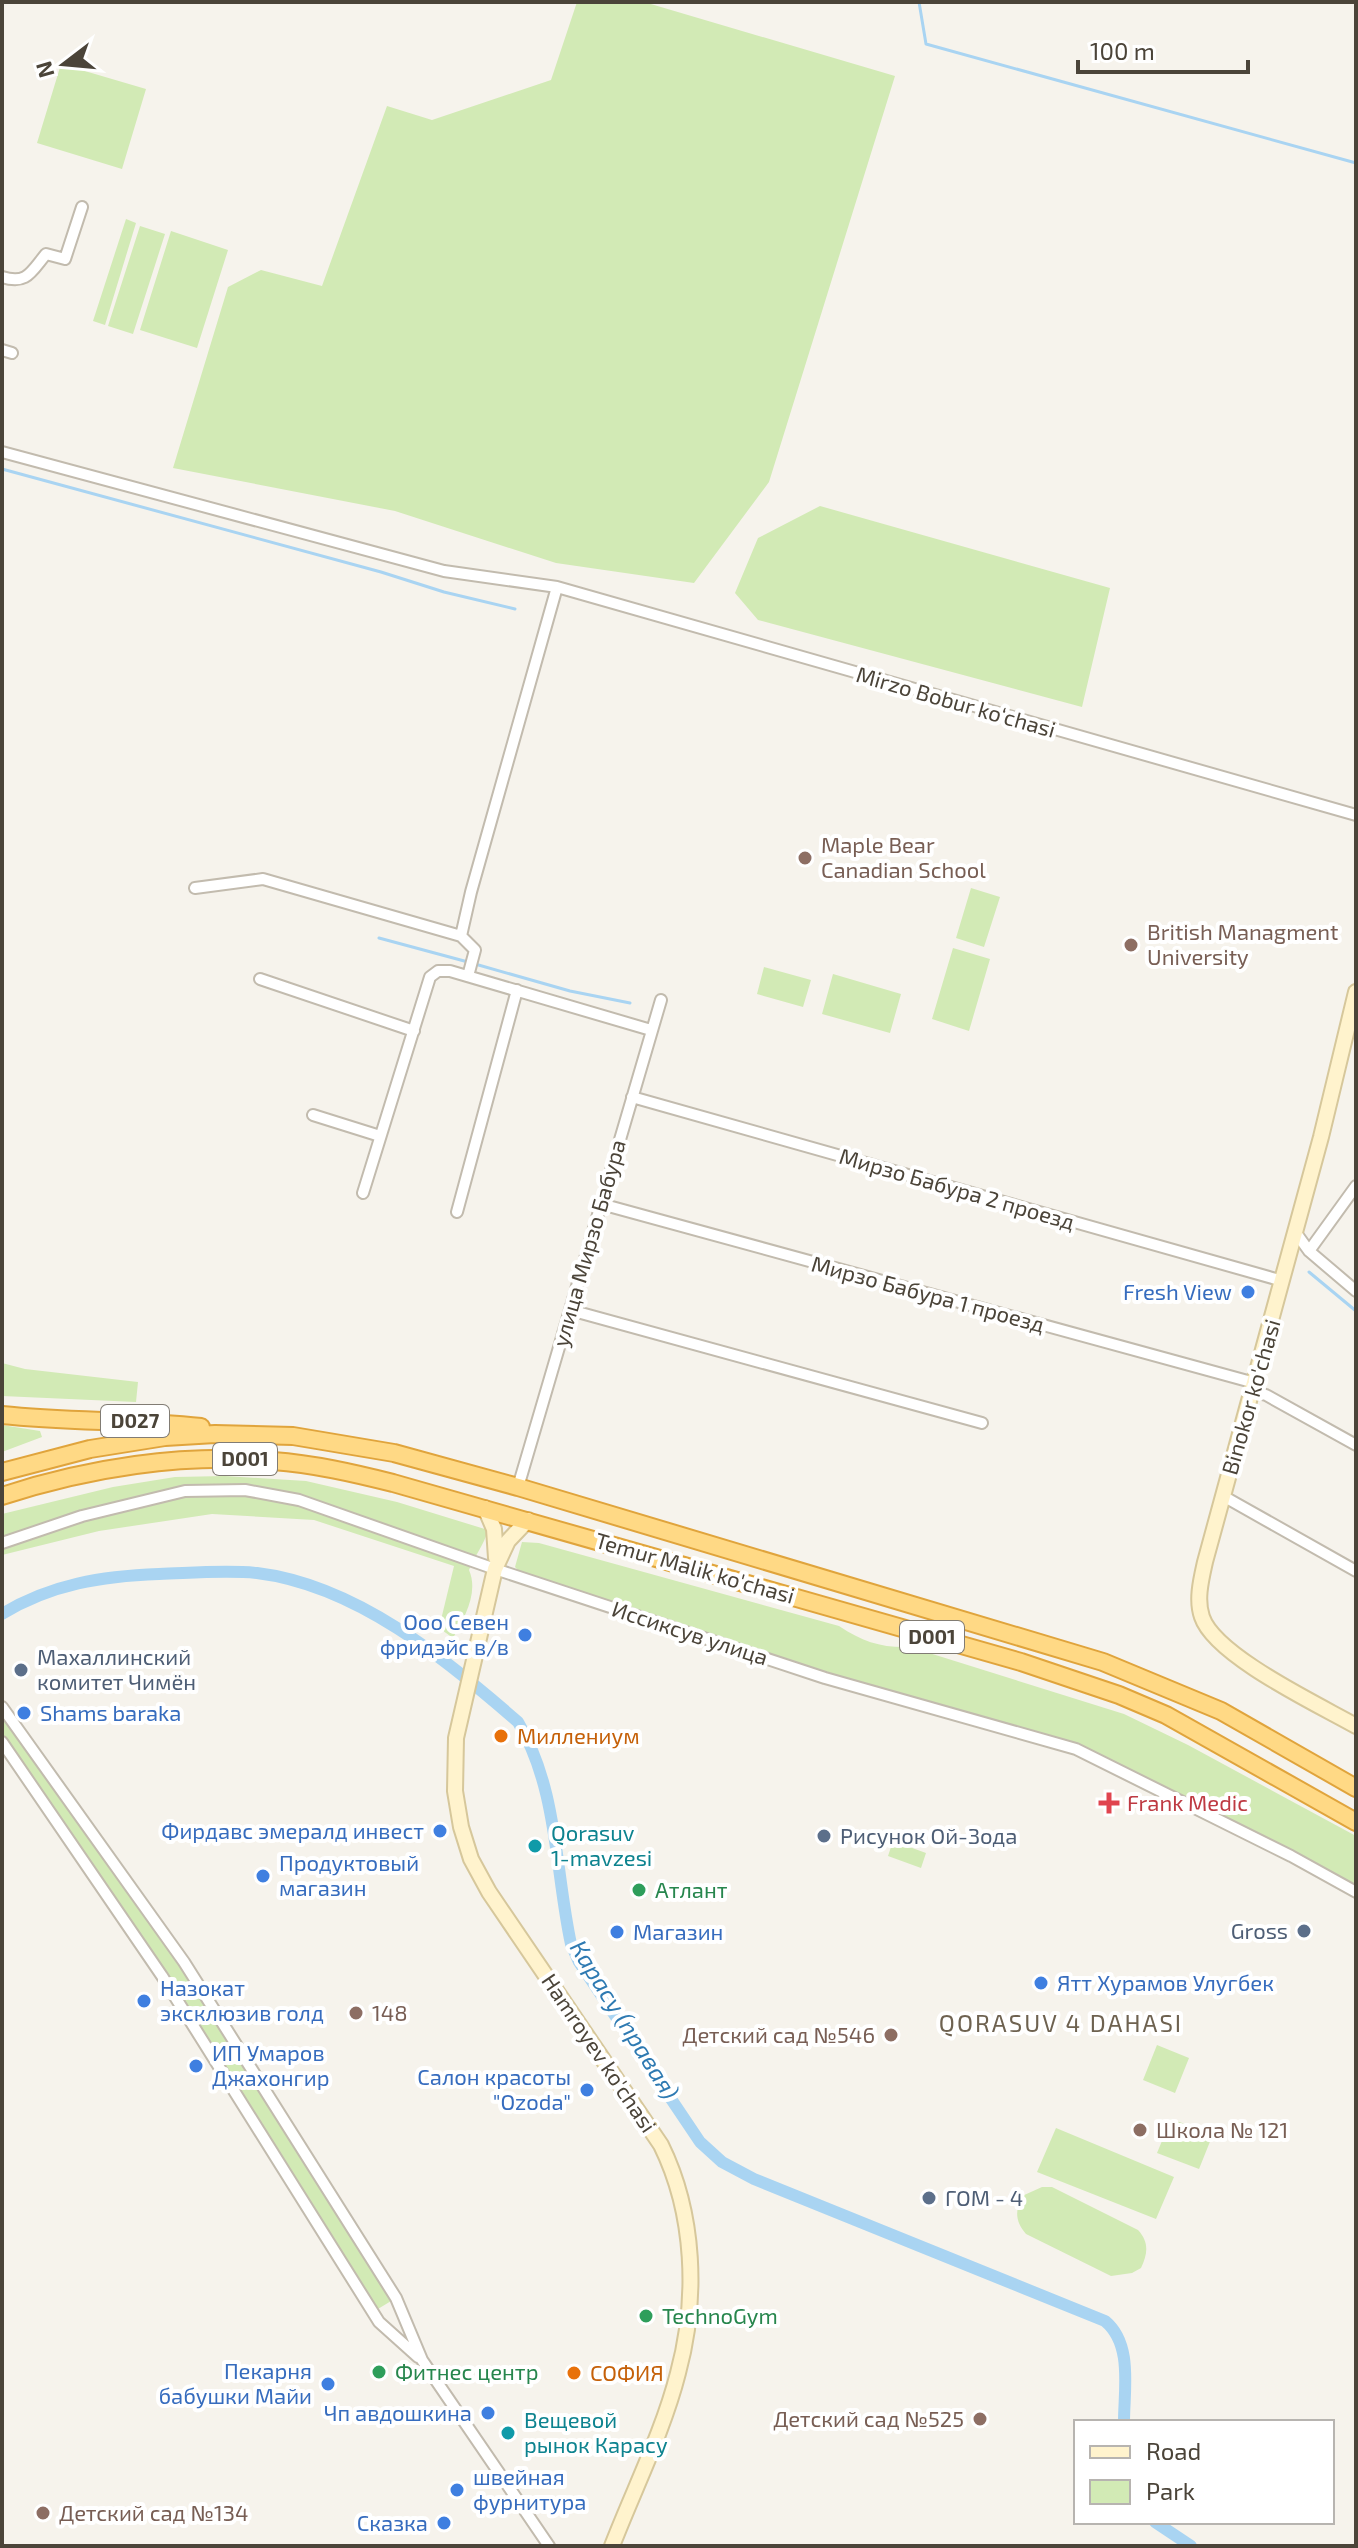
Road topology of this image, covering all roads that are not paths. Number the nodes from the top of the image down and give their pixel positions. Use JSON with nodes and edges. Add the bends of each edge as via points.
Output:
{"nodes":[{"id":1,"x":82,"y":207,"type":"dead end"},
{"id":2,"x":2,"y":277,"type":"edge"},
{"id":3,"x":2,"y":452,"type":"edge"},
{"id":4,"x":557,"y":587,"type":"junction"},
{"id":5,"x":1356,"y":815,"type":"edge"},
{"id":6,"x":195,"y":888,"type":"dead end"},
{"id":7,"x":461,"y":936,"type":"junction"},
{"id":8,"x":468,"y":976,"type":"junction"},
{"id":9,"x":260,"y":979,"type":"dead end"},
{"id":10,"x":517,"y":990,"type":"junction"},
{"id":11,"x":1356,"y":992,"type":"edge"},
{"id":12,"x":661,"y":1000,"type":"dead end"},
{"id":13,"x":651,"y":1030,"type":"junction"},
{"id":14,"x":414,"y":1031,"type":"junction"},
{"id":15,"x":632,"y":1097,"type":"junction"},
{"id":16,"x":313,"y":1115,"type":"dead end"},
{"id":17,"x":380,"y":1136,"type":"junction"},
{"id":18,"x":1356,"y":1186,"type":"edge"},
{"id":19,"x":363,"y":1193,"type":"dead end"},
{"id":20,"x":601,"y":1204,"type":"junction"},
{"id":21,"x":457,"y":1212,"type":"dead end"},
{"id":22,"x":1296,"y":1233,"type":"junction"},
{"id":23,"x":1309,"y":1251,"type":"junction"},
{"id":24,"x":1283,"y":1281,"type":"junction"},
{"id":25,"x":1356,"y":1291,"type":"edge"},
{"id":26,"x":570,"y":1310,"type":"junction"},
{"id":27,"x":1254,"y":1388,"type":"junction"},
{"id":28,"x":2,"y":1415,"type":"edge"},
{"id":29,"x":982,"y":1423,"type":"dead end"},
{"id":30,"x":267,"y":1434,"type":"junction"},
{"id":31,"x":1356,"y":1445,"type":"edge"},
{"id":32,"x":2,"y":1472,"type":"edge"},
{"id":33,"x":518,"y":1487,"type":"junction"},
{"id":34,"x":2,"y":1496,"type":"edge"},
{"id":35,"x":1223,"y":1496,"type":"junction"},
{"id":36,"x":485,"y":1508,"type":"junction"},
{"id":37,"x":528,"y":1520,"type":"junction"},
{"id":38,"x":2,"y":1543,"type":"edge"},
{"id":39,"x":495,"y":1569,"type":"junction"},
{"id":40,"x":1356,"y":1571,"type":"edge"},
{"id":41,"x":2,"y":1707,"type":"edge"},
{"id":42,"x":1356,"y":1726,"type":"edge"},
{"id":43,"x":2,"y":1742,"type":"edge"},
{"id":44,"x":1356,"y":1788,"type":"edge"},
{"id":45,"x":1356,"y":1822,"type":"edge"},
{"id":46,"x":1356,"y":1892,"type":"edge"},
{"id":47,"x":422,"y":2360,"type":"junction"},
{"id":48,"x":549,"y":2546,"type":"edge"},
{"id":49,"x":612,"y":2546,"type":"edge"}],
"edges":[{"from":1,"to":2,"type":"street","via":[[65,259],[46,254],[23,279]]},
{"from":3,"to":4,"type":"street","name":"Mirzo Bobur ko‘chasi","via":[[444,571]]},
{"from":4,"to":5,"type":"street","name":"Mirzo Bobur ko‘chasi"},
{"from":4,"to":7,"type":"street"},
{"from":6,"to":7,"type":"street","via":[[263,879]]},
{"from":7,"to":8,"type":"street","via":[[475,950]]},
{"from":8,"to":10,"type":"street"},
{"from":8,"to":14,"type":"street","via":[[444,971],[430,977]]},
{"from":9,"to":14,"type":"street"},
{"from":10,"to":13,"type":"street"},
{"from":10,"to":21,"type":"street"},
{"from":11,"to":22,"type":"main road","name":"Binokor ko'chasi"},
{"from":12,"to":13,"type":"street","name":"улица Мирзо Бабура"},
{"from":13,"to":15,"type":"street","name":"улица Мирзо Бабура"},
{"from":14,"to":17,"type":"street"},
{"from":15,"to":20,"type":"street","name":"улица Мирзо Бабура"},
{"from":15,"to":24,"type":"street","name":"Мирзо Бабура 2 проезд"},
{"from":16,"to":17,"type":"street"},
{"from":17,"to":19,"type":"street"},
{"from":18,"to":23,"type":"street"},
{"from":20,"to":26,"type":"street","name":"улица Мирзо Бабура"},
{"from":20,"to":27,"type":"street","name":"Мирзо Бабура 1 проезд"},
{"from":22,"to":23,"type":"street"},
{"from":22,"to":24,"type":"main road","name":"Binokor ko'chasi"},
{"from":23,"to":25,"type":"street"},
{"from":24,"to":27,"type":"main road","name":"Binokor ko'chasi"},
{"from":26,"to":29,"type":"street"},
{"from":26,"to":33,"type":"street","name":"улица Мирзо Бабура"},
{"from":27,"to":31,"type":"street","name":"Мирзо Бабура 1 проезд"},
{"from":27,"to":35,"type":"main road","name":"Binokor ko'chasi"},
{"from":28,"to":30,"type":"highway","number":"D027","via":[[148,1421]]},
{"from":30,"to":32,"type":"highway","name":"Temur Malik ko'chasi","number":"D001","via":[[148,1440],[65,1454]]},
{"from":30,"to":33,"type":"highway","name":"Temur Malik ko'chasi","number":"D001","via":[[394,1453]]},
{"from":33,"to":44,"type":"highway","name":"Temur Malik ko'chasi","number":"D001","via":[[1103,1662],[1221,1711]]},
{"from":34,"to":36,"type":"highway","name":"Temur Malik ko'chasi","number":"D001","via":[[127,1467],[223,1458],[322,1467]]},
{"from":35,"to":40,"type":"street"},
{"from":35,"to":42,"type":"main road","name":"Binokor ko'chasi","via":[[1201,1577],[1203,1619],[1213,1635],[1242,1659]]},
{"from":36,"to":37,"type":"highway","name":"Temur Malik ko'chasi","number":"D001"},
{"from":36,"to":39,"type":"main road","name":"Hamroyev ko'chasi","via":[[496,1537]]},
{"from":37,"to":39,"type":"main road","name":"Hamroyev ko'chasi","via":[[508,1541]]},
{"from":37,"to":45,"type":"highway","name":"Temur Malik ko'chasi","number":"D001","via":[[1119,1695],[1189,1726]]},
{"from":38,"to":39,"type":"street","name":"Иссиксув улица","via":[[129,1503],[185,1491],[245,1490],[299,1500]]},
{"from":39,"to":46,"type":"street","name":"Иссиксув улица","via":[[825,1678],[1076,1749]]},
{"from":39,"to":49,"type":"main road","name":"Hamroyev ko'chasi","via":[[456,1738],[457,1809],[471,1859],[653,2129],[675,2177],[684,2217],[690,2286],[683,2354]]},
{"from":41,"to":47,"type":"street","via":[[184,1962],[388,2284]]},
{"from":43,"to":47,"type":"street","via":[[170,1987],[379,2322]]},
{"from":47,"to":48,"type":"street"}]}
